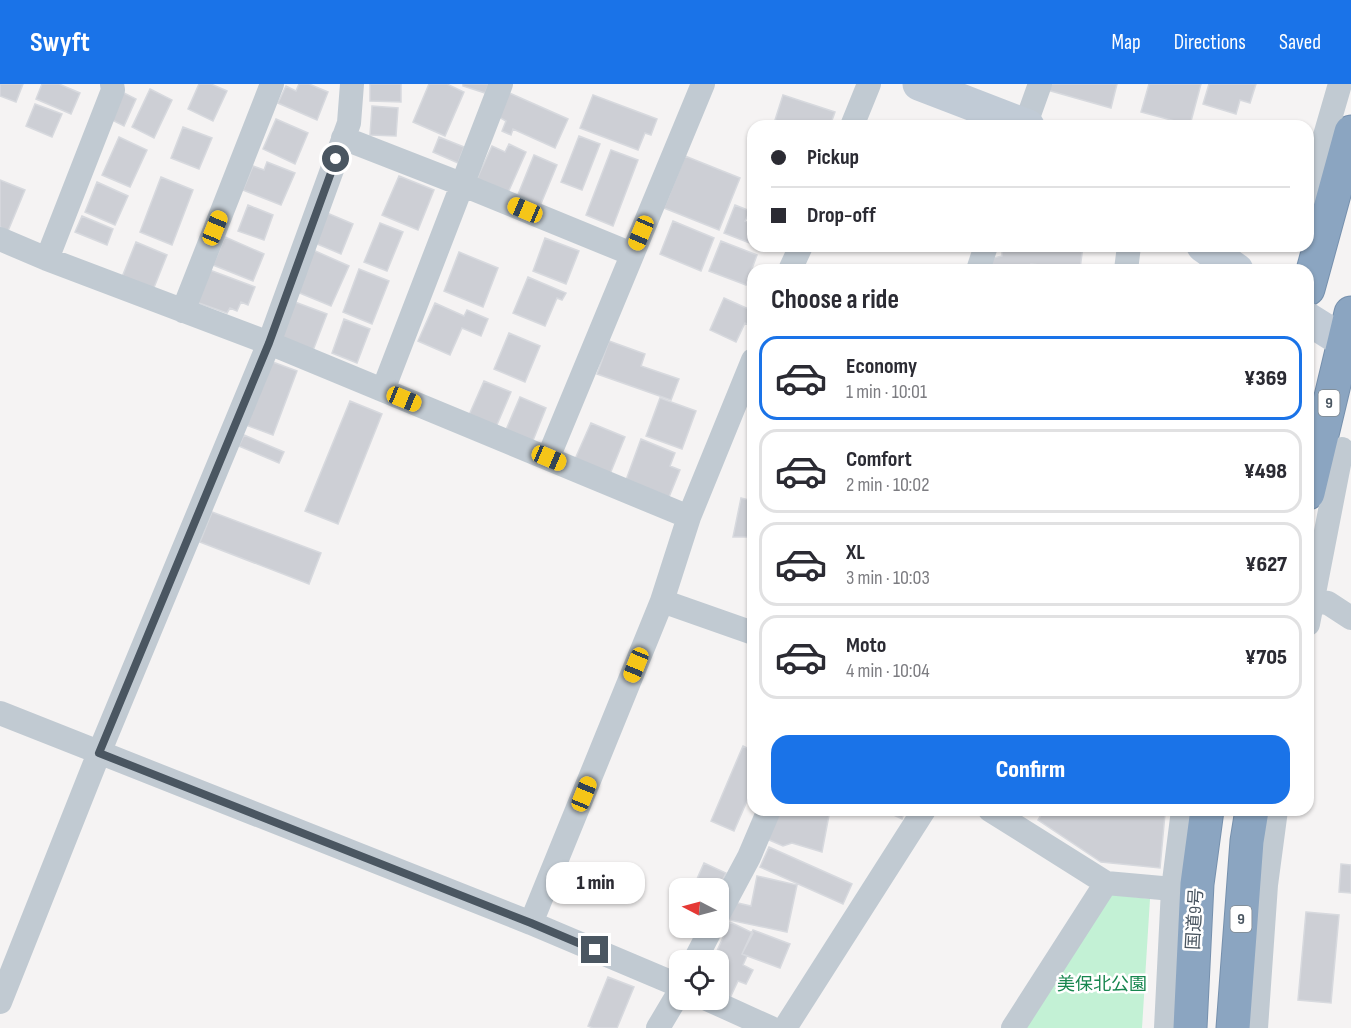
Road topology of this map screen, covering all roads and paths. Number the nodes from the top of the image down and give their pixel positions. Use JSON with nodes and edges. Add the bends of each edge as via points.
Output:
{"nodes":[{"id":1,"x":112,"y":84,"type":"edge"},
{"id":2,"x":272,"y":84,"type":"edge"},
{"id":3,"x":352,"y":84,"type":"edge"},
{"id":4,"x":501,"y":84,"type":"edge"},
{"id":5,"x":703,"y":84,"type":"edge"},
{"id":6,"x":869,"y":84,"type":"edge"},
{"id":7,"x":919,"y":84,"type":"edge"},
{"id":8,"x":1040,"y":84,"type":"edge"},
{"id":9,"x":1338,"y":88,"type":"edge"},
{"id":10,"x":854,"y":120,"type":"edge"},
{"id":11,"x":1013,"y":120,"type":"edge"},
{"id":12,"x":1028,"y":120,"type":"edge"},
{"id":13,"x":1351,"y":133,"type":"edge"},
{"id":14,"x":343,"y":138,"type":"junction"},
{"id":15,"x":1314,"y":173,"type":"edge"},
{"id":16,"x":461,"y":184,"type":"junction"},
{"id":17,"x":0,"y":239,"type":"edge"},
{"id":18,"x":1212,"y":252,"type":"edge"},
{"id":19,"x":632,"y":254,"type":"junction"},
{"id":20,"x":47,"y":260,"type":"junction"},
{"id":21,"x":1228,"y":264,"type":"edge"},
{"id":22,"x":1314,"y":267,"type":"edge"},
{"id":23,"x":183,"y":311,"type":"junction"},
{"id":24,"x":1314,"y":321,"type":"edge"},
{"id":25,"x":1349,"y":336,"type":"edge"},
{"id":26,"x":269,"y":343,"type":"junction"},
{"id":27,"x":747,"y":375,"type":"edge"},
{"id":28,"x":383,"y":390,"type":"junction"},
{"id":29,"x":1342,"y":449,"type":"dead end"},
{"id":30,"x":549,"y":458,"type":"junction"},
{"id":31,"x":1314,"y":470,"type":"edge"},
{"id":32,"x":689,"y":517,"type":"junction"},
{"id":33,"x":1314,"y":544,"type":"edge"},
{"id":34,"x":1320,"y":559,"type":"junction"},
{"id":35,"x":1314,"y":591,"type":"edge"},
{"id":36,"x":662,"y":601,"type":"junction"},
{"id":37,"x":1314,"y":610,"type":"edge"},
{"id":38,"x":1351,"y":618,"type":"edge"},
{"id":39,"x":747,"y":631,"type":"edge"},
{"id":40,"x":0,"y":713,"type":"edge"},
{"id":41,"x":99,"y":753,"type":"junction"},
{"id":42,"x":766,"y":816,"type":"edge"},
{"id":43,"x":920,"y":816,"type":"edge"},
{"id":44,"x":1000,"y":816,"type":"edge"},
{"id":45,"x":1182,"y":816,"type":"edge"},
{"id":46,"x":1204,"y":816,"type":"edge"},
{"id":47,"x":1275,"y":816,"type":"edge"},
{"id":48,"x":1249,"y":826,"type":"edge"},
{"id":49,"x":1106,"y":883,"type":"junction"},
{"id":50,"x":1266,"y":885,"type":"junction"},
{"id":51,"x":1185,"y":886,"type":"junction"},
{"id":52,"x":729,"y":894,"type":"edge"},
{"id":53,"x":531,"y":923,"type":"junction"},
{"id":54,"x":669,"y":983,"type":"edge"},
{"id":55,"x":0,"y":1002,"type":"edge"},
{"id":56,"x":669,"y":1008,"type":"edge"},
{"id":57,"x":729,"y":1009,"type":"edge"},
{"id":58,"x":658,"y":1028,"type":"edge"},
{"id":59,"x":771,"y":1028,"type":"edge"},
{"id":60,"x":785,"y":1028,"type":"edge"},
{"id":61,"x":1013,"y":1028,"type":"edge"},
{"id":62,"x":1166,"y":1028,"type":"edge"},
{"id":63,"x":1190,"y":1028,"type":"edge"},
{"id":64,"x":1233,"y":1028,"type":"edge"},
{"id":65,"x":1256,"y":1028,"type":"edge"}],
"edges":[{"from":1,"to":20,"type":"street","via":[[113,90]]},
{"from":2,"to":23,"type":"street"},
{"from":3,"to":14,"type":"street","via":[[349,123]]},
{"from":4,"to":16,"type":"street"},
{"from":5,"to":19,"type":"street"},
{"from":6,"to":10,"type":"street"},
{"from":7,"to":11,"type":"street"},
{"from":8,"to":12,"type":"street"},
{"from":9,"to":13,"type":"street"},
{"from":9,"to":15,"type":"street"},
{"from":13,"to":22,"type":"highway"},
{"from":14,"to":16,"type":"street"},
{"from":14,"to":26,"type":"street"},
{"from":16,"to":19,"type":"street"},
{"from":16,"to":28,"type":"street"},
{"from":17,"to":20,"type":"street"},
{"from":18,"to":21,"type":"street"},
{"from":19,"to":30,"type":"street"},
{"from":20,"to":23,"type":"street"},
{"from":23,"to":26,"type":"street"},
{"from":24,"to":25,"type":"street"},
{"from":25,"to":31,"type":"highway","number":"9"},
{"from":26,"to":28,"type":"street"},
{"from":26,"to":41,"type":"street"},
{"from":27,"to":32,"type":"street"},
{"from":28,"to":30,"type":"street"},
{"from":29,"to":34,"type":"street"},
{"from":30,"to":32,"type":"street"},
{"from":32,"to":36,"type":"street"},
{"from":33,"to":34,"type":"street"},
{"from":34,"to":35,"type":"street"},
{"from":36,"to":39,"type":"street"},
{"from":36,"to":53,"type":"street"},
{"from":37,"to":38,"type":"street","via":[[1328,603]]},
{"from":40,"to":41,"type":"street"},
{"from":41,"to":53,"type":"street"},
{"from":41,"to":55,"type":"street"},
{"from":42,"to":52,"type":"street"},
{"from":43,"to":60,"type":"street"},
{"from":44,"to":49,"type":"street"},
{"from":45,"to":51,"type":"street","via":[[1179,844]]},
{"from":46,"to":51,"type":"highway","name":"国道9号"},
{"from":47,"to":50,"type":"street"},
{"from":48,"to":50,"type":"street"},
{"from":48,"to":64,"type":"highway","number":"9"},
{"from":49,"to":51,"type":"street"},
{"from":49,"to":61,"type":"street"},
{"from":50,"to":65,"type":"street"},
{"from":51,"to":62,"type":"street"},
{"from":51,"to":63,"type":"highway","name":"国道9号"},
{"from":53,"to":54,"type":"street"},
{"from":56,"to":58,"type":"street"},
{"from":57,"to":59,"type":"street"}]}
